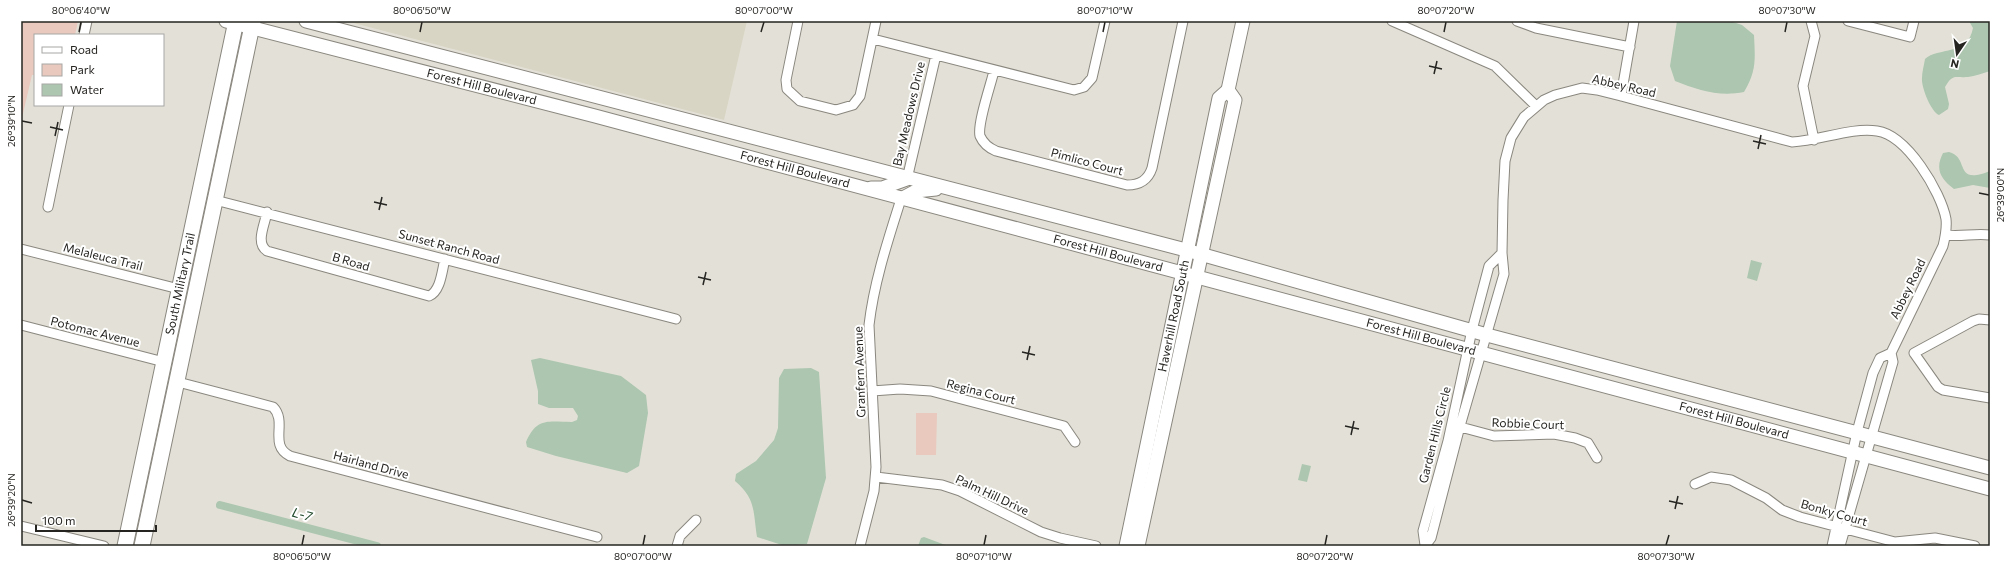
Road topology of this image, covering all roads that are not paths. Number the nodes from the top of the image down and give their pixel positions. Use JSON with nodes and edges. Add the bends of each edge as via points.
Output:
{"nodes":[{"id":1,"x":87,"y":21,"type":"edge"},
{"id":2,"x":306,"y":21,"type":"edge"},
{"id":3,"x":798,"y":21,"type":"edge"},
{"id":4,"x":876,"y":21,"type":"edge"},
{"id":5,"x":1105,"y":21,"type":"edge"},
{"id":6,"x":1183,"y":21,"type":"edge"},
{"id":7,"x":1243,"y":21,"type":"edge"},
{"id":8,"x":1392,"y":21,"type":"edge"},
{"id":9,"x":1517,"y":21,"type":"edge"},
{"id":10,"x":1634,"y":21,"type":"edge"},
{"id":11,"x":1811,"y":21,"type":"edge"},
{"id":12,"x":1848,"y":21,"type":"edge"},
{"id":13,"x":1914,"y":21,"type":"edge"},
{"id":14,"x":232,"y":22,"type":"edge"},
{"id":15,"x":253,"y":24,"type":"edge"},
{"id":16,"x":84,"y":34,"type":"edge"},
{"id":17,"x":873,"y":39,"type":"junction"},
{"id":18,"x":1630,"y":47,"type":"junction"},
{"id":19,"x":936,"y":55,"type":"junction"},
{"id":20,"x":496,"y":70,"type":"junction"},
{"id":21,"x":994,"y":71,"type":"junction"},
{"id":22,"x":464,"y":83,"type":"junction"},
{"id":23,"x":1228,"y":90,"type":"junction"},
{"id":24,"x":1621,"y":96,"type":"junction"},
{"id":25,"x":69,"y":106,"type":"edge"},
{"id":26,"x":1536,"y":106,"type":"junction"},
{"id":27,"x":640,"y":107,"type":"junction"},
{"id":28,"x":669,"y":115,"type":"junction"},
{"id":29,"x":612,"y":121,"type":"junction"},
{"id":30,"x":638,"y":128,"type":"junction"},
{"id":31,"x":1814,"y":140,"type":"junction"},
{"id":32,"x":907,"y":178,"type":"junction"},
{"id":33,"x":858,"y":187,"type":"junction"},
{"id":34,"x":951,"y":190,"type":"junction"},
{"id":35,"x":901,"y":199,"type":"junction"},
{"id":36,"x":215,"y":200,"type":"junction"},
{"id":37,"x":48,"y":207,"type":"dead end"},
{"id":38,"x":267,"y":212,"type":"junction"},
{"id":39,"x":1946,"y":235,"type":"junction"},
{"id":40,"x":1990,"y":235,"type":"edge"},
{"id":41,"x":21,"y":249,"type":"edge"},
{"id":42,"x":1186,"y":250,"type":"junction"},
{"id":43,"x":1502,"y":253,"type":"junction"},
{"id":44,"x":1201,"y":254,"type":"junction"},
{"id":45,"x":445,"y":259,"type":"junction"},
{"id":46,"x":1182,"y":272,"type":"junction"},
{"id":47,"x":1196,"y":276,"type":"junction"},
{"id":48,"x":178,"y":294,"type":"junction"},
{"id":49,"x":676,"y":319,"type":"dead end"},
{"id":50,"x":1990,"y":320,"type":"edge"},
{"id":51,"x":21,"y":325,"type":"edge"},
{"id":52,"x":1472,"y":330,"type":"junction"},
{"id":53,"x":1487,"y":335,"type":"junction"},
{"id":54,"x":1468,"y":349,"type":"junction"},
{"id":55,"x":1482,"y":353,"type":"junction"},
{"id":56,"x":1891,"y":353,"type":"junction"},
{"id":57,"x":164,"y":362,"type":"junction"},
{"id":58,"x":178,"y":382,"type":"junction"},
{"id":59,"x":872,"y":391,"type":"junction"},
{"id":60,"x":1990,"y":398,"type":"edge"},
{"id":61,"x":1455,"y":425,"type":"junction"},
{"id":62,"x":1857,"y":432,"type":"junction"},
{"id":63,"x":1873,"y":436,"type":"junction"},
{"id":64,"x":1075,"y":442,"type":"dead end"},
{"id":65,"x":1859,"y":454,"type":"junction"},
{"id":66,"x":1597,"y":458,"type":"dead end"},
{"id":67,"x":141,"y":467,"type":"junction"},
{"id":68,"x":1990,"y":468,"type":"edge"},
{"id":69,"x":876,"y":477,"type":"junction"},
{"id":70,"x":1695,"y":484,"type":"dead end"},
{"id":71,"x":1990,"y":489,"type":"edge"},
{"id":72,"x":696,"y":520,"type":"dead end"},
{"id":73,"x":21,"y":526,"type":"edge"},
{"id":74,"x":1835,"y":526,"type":"junction"},
{"id":75,"x":1845,"y":528,"type":"junction"},
{"id":76,"x":597,"y":537,"type":"dead end"},
{"id":77,"x":104,"y":546,"type":"edge"},
{"id":78,"x":125,"y":546,"type":"edge"},
{"id":79,"x":135,"y":546,"type":"edge"},
{"id":80,"x":142,"y":546,"type":"edge"},
{"id":81,"x":677,"y":546,"type":"edge"},
{"id":82,"x":860,"y":546,"type":"edge"},
{"id":83,"x":1096,"y":546,"type":"edge"},
{"id":84,"x":1126,"y":546,"type":"edge"},
{"id":85,"x":1138,"y":546,"type":"edge"},
{"id":86,"x":1427,"y":546,"type":"edge"},
{"id":87,"x":1832,"y":546,"type":"edge"},
{"id":88,"x":1840,"y":546,"type":"edge"},
{"id":89,"x":1975,"y":546,"type":"edge"}],
"edges":[{"from":1,"to":16,"type":"street"},
{"from":2,"to":20,"type":"main road","name":"Forest Hill Boulevard"},
{"from":3,"to":17,"type":"street","via":[[786,80],[787,89],[800,101],[836,110],[853,105],[860,96]]},
{"from":4,"to":17,"type":"street"},
{"from":5,"to":21,"type":"street","via":[[1092,78],[1079,89],[1068,90]]},
{"from":6,"to":21,"type":"street","name":"Pimlico Court","via":[[1152,168],[1147,178],[1138,184],[1127,185],[996,151],[986,145],[980,130]]},
{"from":7,"to":23,"type":"main road","name":"Haverhill Road South"},
{"from":8,"to":26,"type":"street","via":[[1489,62],[1500,69]]},
{"from":9,"to":18,"type":"street","via":[[1536,28]]},
{"from":10,"to":18,"type":"street"},
{"from":11,"to":31,"type":"street","via":[[1815,36],[1803,86]]},
{"from":12,"to":13,"type":"street","via":[[1910,37]]},
{"from":14,"to":15,"type":"main road","name":"Forest Hill Boulevard"},
{"from":14,"to":48,"type":"main road","name":"South Military Trail"},
{"from":15,"to":22,"type":"main road","name":"Forest Hill Boulevard"},
{"from":15,"to":36,"type":"main road","name":"South Military Trail"},
{"from":17,"to":19,"type":"street"},
{"from":18,"to":24,"type":"street"},
{"from":19,"to":21,"type":"street"},
{"from":19,"to":32,"type":"street","name":"Bay Meadows Drive"},
{"from":20,"to":22,"type":"main road"},
{"from":20,"to":27,"type":"main road","name":"Forest Hill Boulevard"},
{"from":22,"to":29,"type":"main road","name":"Forest Hill Boulevard"},
{"from":23,"to":42,"type":"main road","name":"Haverhill Road South","via":[[1219,98]]},
{"from":23,"to":44,"type":"main road","name":"Haverhill Road South","via":[[1235,100]]},
{"from":24,"to":26,"type":"street","name":"Abbey Road","via":[[1582,88],[1555,95]]},
{"from":24,"to":31,"type":"street","name":"Abbey Road","via":[[1792,142]]},
{"from":25,"to":37,"type":"street"},
{"from":26,"to":43,"type":"street","name":"Abbey Road","via":[[1516,128],[1507,149]]},
{"from":27,"to":28,"type":"main road","name":"Forest Hill Boulevard"},
{"from":27,"to":29,"type":"main road"},
{"from":28,"to":30,"type":"main road"},
{"from":28,"to":32,"type":"main road","name":"Forest Hill Boulevard"},
{"from":29,"to":30,"type":"main road","name":"Forest Hill Boulevard"},
{"from":30,"to":33,"type":"main road","name":"Forest Hill Boulevard"},
{"from":31,"to":39,"type":"street","name":"Abbey Road","via":[[1861,131],[1878,131],[1902,144],[1912,153],[1936,193],[1946,221]]},
{"from":32,"to":33,"type":"main road","via":[[882,188]]},
{"from":32,"to":34,"type":"main road","name":"Forest Hill Boulevard"},
{"from":33,"to":35,"type":"main road","name":"Forest Hill Boulevard"},
{"from":34,"to":35,"type":"main road","via":[[916,191]]},
{"from":34,"to":42,"type":"main road","name":"Forest Hill Boulevard"},
{"from":35,"to":46,"type":"main road","name":"Forest Hill Boulevard"},
{"from":35,"to":59,"type":"street","name":"Granfern Avenue","via":[[883,256],[872,306],[869,345]]},
{"from":36,"to":38,"type":"street","name":"Sunset Ranch Road"},
{"from":36,"to":58,"type":"main road","name":"South Military Trail"},
{"from":38,"to":45,"type":"street","name":"Sunset Ranch Road"},
{"from":38,"to":45,"type":"street","name":"B Road","via":[[260,242],[267,251],[429,296],[437,289]]},
{"from":39,"to":40,"type":"street"},
{"from":39,"to":56,"type":"street","name":"Abbey Road"},
{"from":41,"to":48,"type":"street","name":"Melaleuca Trail"},
{"from":42,"to":44,"type":"main road","name":"Forest Hill Boulevard"},
{"from":42,"to":46,"type":"main road","name":"Haverhill Road South"},
{"from":43,"to":52,"type":"street","via":[[1489,266]]},
{"from":43,"to":53,"type":"street","name":"Abbey Road","via":[[1504,274]]},
{"from":44,"to":47,"type":"main road","name":"Haverhill Road South"},
{"from":44,"to":52,"type":"main road","name":"Forest Hill Boulevard"},
{"from":45,"to":49,"type":"street","name":"Sunset Ranch Road"},
{"from":46,"to":47,"type":"main road","name":"Forest Hill Boulevard"},
{"from":46,"to":84,"type":"main road","name":"Haverhill Road South"},
{"from":47,"to":54,"type":"main road","name":"Forest Hill Boulevard"},
{"from":47,"to":85,"type":"main road","name":"Haverhill Road South"},
{"from":48,"to":57,"type":"main road","name":"South Military Trail"},
{"from":48,"to":58,"type":"main road","via":[[178,328],[171,366],[173,376]]},
{"from":50,"to":60,"type":"street","via":[[1973,320],[1914,354],[1938,387],[1943,390]]},
{"from":51,"to":57,"type":"street","name":"Potomac Avenue"},
{"from":52,"to":53,"type":"main road","name":"Forest Hill Boulevard"},
{"from":52,"to":54,"type":"street","name":"Garden Hills Circle"},
{"from":53,"to":55,"type":"street","name":"Garden Hills Circle"},
{"from":53,"to":62,"type":"main road","name":"Forest Hill Boulevard"},
{"from":54,"to":55,"type":"main road","name":"Forest Hill Boulevard"},
{"from":54,"to":61,"type":"street","name":"Garden Hills Circle"},
{"from":55,"to":61,"type":"street","name":"Garden Hills Circle"},
{"from":55,"to":65,"type":"main road","name":"Forest Hill Boulevard"},
{"from":56,"to":62,"type":"street","name":"Abbey Road","via":[[1880,358],[1873,374]]},
{"from":56,"to":63,"type":"street","name":"Abbey Road","via":[[1894,362]]},
{"from":57,"to":67,"type":"main road","name":"South Military Trail"},
{"from":58,"to":76,"type":"street","name":"Hairland Drive","via":[[273,407],[280,416],[279,445],[281,450],[290,456]]},
{"from":58,"to":80,"type":"main road","name":"South Military Trail"},
{"from":59,"to":64,"type":"street","name":"Regina Court","via":[[900,389],[931,392],[1064,426]]},
{"from":59,"to":69,"type":"street","name":"Granfern Avenue"},
{"from":61,"to":66,"type":"street","name":"Robbie Court","via":[[1503,437],[1554,434],[1575,438],[1588,444]]},
{"from":61,"to":86,"type":"street","name":"Garden Hills Circle","via":[[1431,538]]},
{"from":62,"to":63,"type":"main road","name":"Forest Hill Boulevard"},
{"from":62,"to":65,"type":"street","name":"Abbey Road"},
{"from":63,"to":65,"type":"street","name":"Abbey Road"},
{"from":63,"to":68,"type":"main road","name":"Forest Hill Boulevard"},
{"from":65,"to":71,"type":"main road","name":"Forest Hill Boulevard"},
{"from":65,"to":74,"type":"street"},
{"from":65,"to":75,"type":"street"},
{"from":67,"to":78,"type":"main road","name":"South Military Trail"},
{"from":67,"to":79,"type":"main road","via":[[147,473],[148,481]]},
{"from":69,"to":82,"type":"street","name":"Granfern Avenue"},
{"from":69,"to":83,"type":"street","name":"Palm Hill Drive","via":[[942,485],[960,490],[1041,532]]},
{"from":70,"to":74,"type":"street","name":"Bonky Court","via":[[1710,477],[1730,480],[1766,498],[1782,510]]},
{"from":72,"to":81,"type":"street","via":[[680,536]]},
{"from":73,"to":77,"type":"street"},
{"from":74,"to":75,"type":"street","name":"Bonky Court"},
{"from":74,"to":87,"type":"street"},
{"from":75,"to":88,"type":"street"},
{"from":75,"to":89,"type":"street","name":"Bonky Court","via":[[1895,542],[1935,538]]}]}
